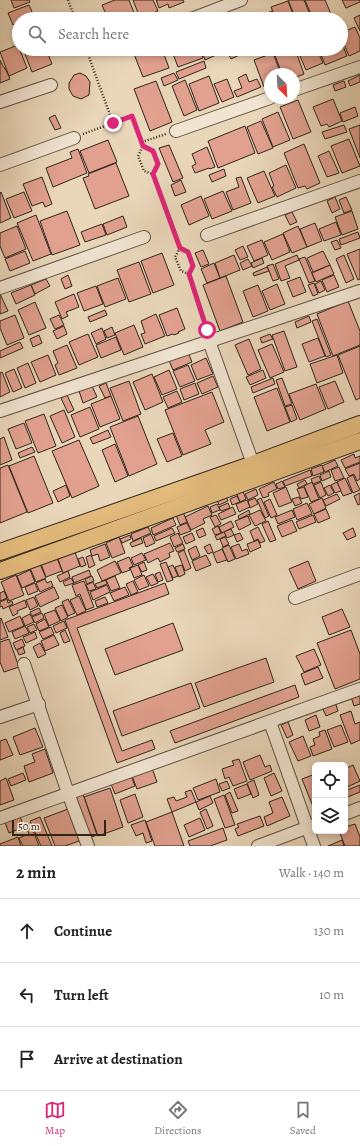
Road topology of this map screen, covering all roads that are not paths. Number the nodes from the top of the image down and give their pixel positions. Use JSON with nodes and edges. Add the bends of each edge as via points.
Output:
{"nodes":[{"id":1,"x":241,"y":0,"type":"edge"},
{"id":2,"x":209,"y":12,"type":"edge"},
{"id":3,"x":360,"y":67,"type":"edge"},
{"id":4,"x":51,"y":85,"type":"dead end"},
{"id":5,"x":300,"y":88,"type":"edge"},
{"id":6,"x":264,"y":100,"type":"edge"},
{"id":7,"x":0,"y":102,"type":"edge"},
{"id":8,"x":176,"y":131,"type":"road end"},
{"id":9,"x":74,"y":138,"type":"road end"},
{"id":10,"x":0,"y":164,"type":"edge"},
{"id":11,"x":360,"y":181,"type":"edge"},
{"id":12,"x":207,"y":236,"type":"dead end"},
{"id":13,"x":144,"y":237,"type":"dead end"},
{"id":14,"x":0,"y":288,"type":"edge"},
{"id":15,"x":360,"y":291,"type":"edge"},
{"id":16,"x":210,"y":341,"type":"junction"},
{"id":17,"x":0,"y":411,"type":"edge"},
{"id":18,"x":360,"y":424,"type":"edge"},
{"id":19,"x":360,"y":441,"type":"edge"},
{"id":20,"x":253,"y":464,"type":"junction"},
{"id":21,"x":0,"y":552,"type":"edge"},
{"id":22,"x":0,"y":571,"type":"edge"},
{"id":23,"x":360,"y":574,"type":"edge"},
{"id":24,"x":295,"y":598,"type":"dead end"},
{"id":25,"x":24,"y":664,"type":"dead end"},
{"id":26,"x":360,"y":689,"type":"edge"},
{"id":27,"x":38,"y":704,"type":"junction"},
{"id":28,"x":0,"y":717,"type":"edge"},
{"id":29,"x":270,"y":722,"type":"junction"},
{"id":30,"x":68,"y":793,"type":"junction"},
{"id":31,"x":360,"y":808,"type":"edge"},
{"id":32,"x":348,"y":813,"type":"edge"},
{"id":33,"x":0,"y":818,"type":"edge"},
{"id":34,"x":311,"y":826,"type":"edge"},
{"id":35,"x":88,"y":846,"type":"edge"},
{"id":36,"x":258,"y":846,"type":"edge"},
{"id":37,"x":314,"y":846,"type":"edge"}],
"edges":[{"from":1,"to":2,"type":"street"},
{"from":3,"to":5,"type":"street"},
{"from":4,"to":7,"type":"street"},
{"from":6,"to":8,"type":"street"},
{"from":9,"to":10,"type":"street"},
{"from":11,"to":12,"type":"street"},
{"from":13,"to":14,"type":"street"},
{"from":15,"to":16,"type":"street"},
{"from":16,"to":17,"type":"street"},
{"from":16,"to":20,"type":"street"},
{"from":18,"to":20,"type":"main road"},
{"from":19,"to":22,"type":"main road"},
{"from":20,"to":21,"type":"main road"},
{"from":23,"to":24,"type":"street"},
{"from":25,"to":27,"type":"street"},
{"from":26,"to":29,"type":"street"},
{"from":27,"to":28,"type":"street"},
{"from":27,"to":30,"type":"street"},
{"from":29,"to":30,"type":"street"},
{"from":29,"to":34,"type":"street"},
{"from":30,"to":33,"type":"street"},
{"from":30,"to":35,"type":"street"},
{"from":31,"to":32,"type":"street"},
{"from":34,"to":36,"type":"street"},
{"from":34,"to":37,"type":"street"}]}
